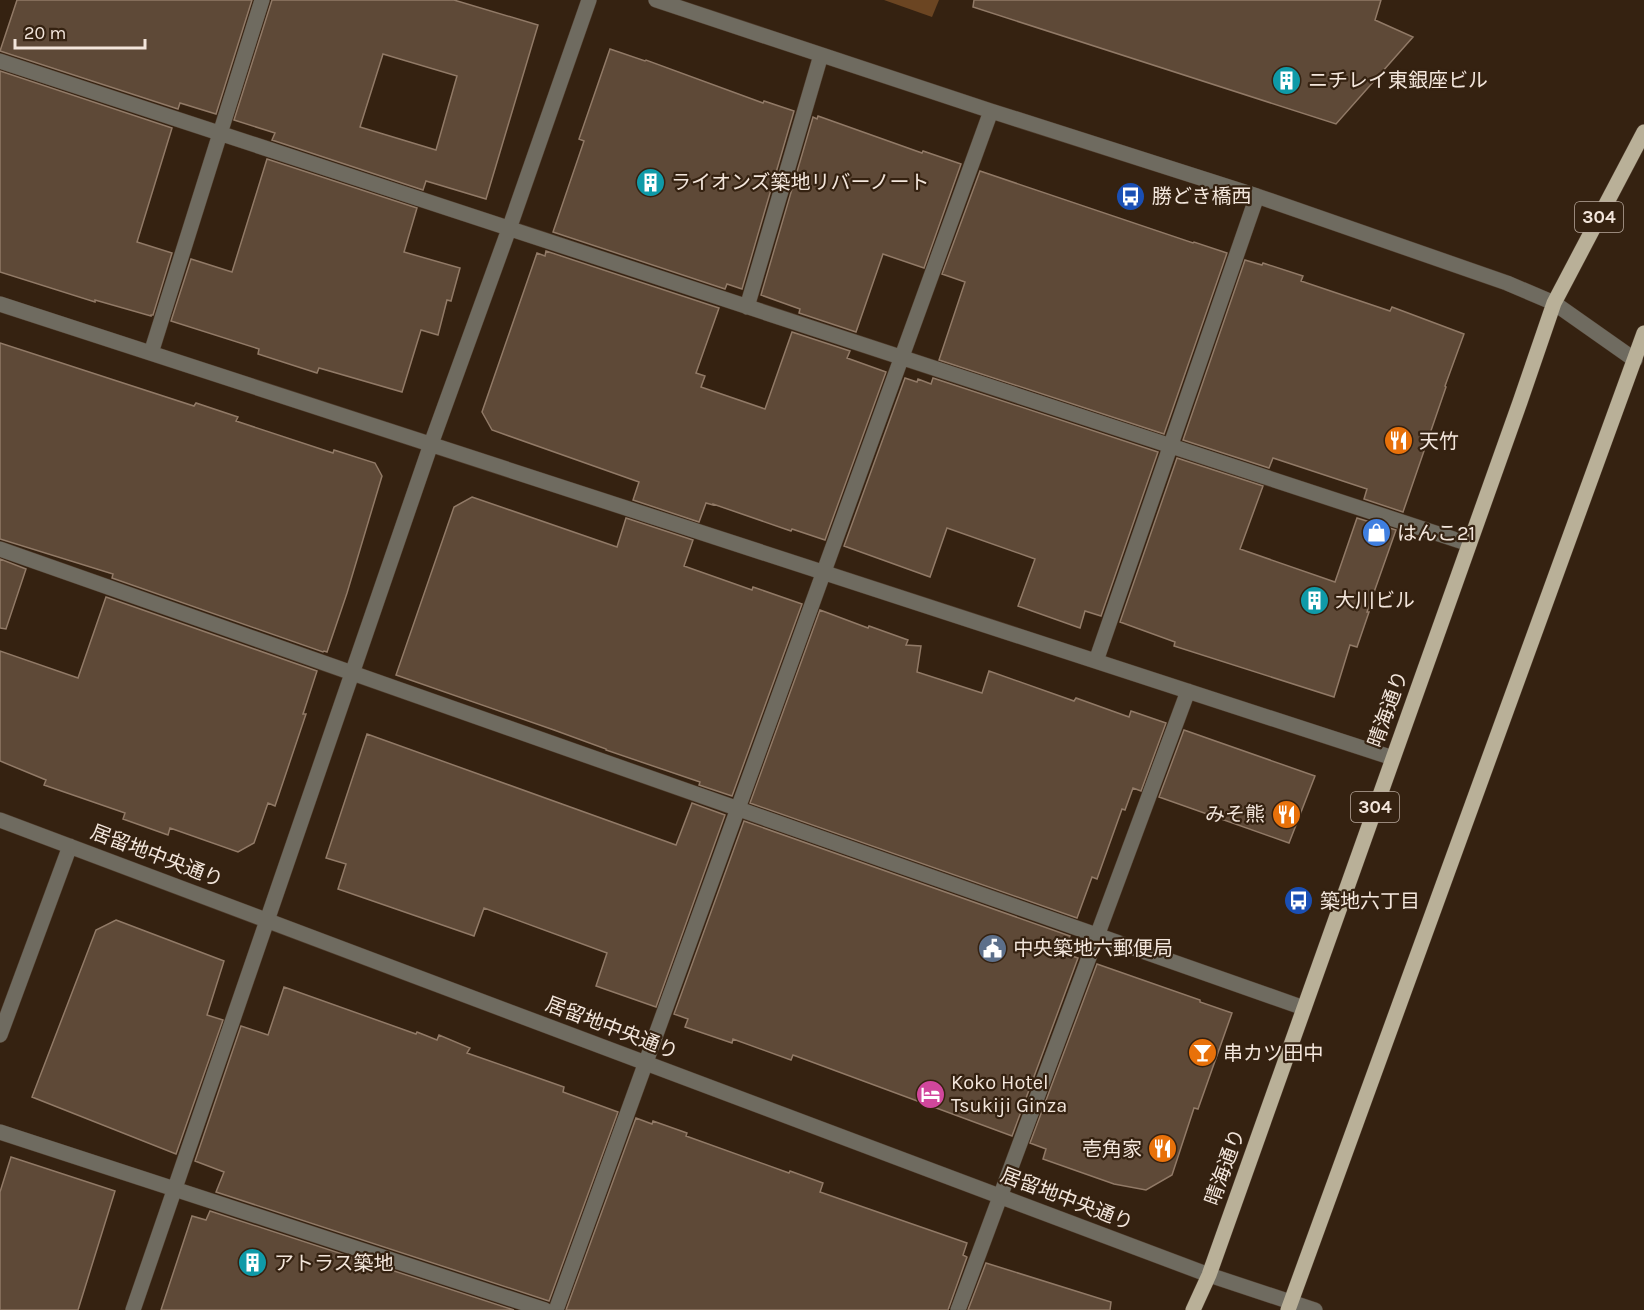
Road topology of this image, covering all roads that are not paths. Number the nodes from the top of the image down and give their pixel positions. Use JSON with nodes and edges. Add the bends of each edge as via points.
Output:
{"nodes":[{"id":1,"x":262,"y":0,"type":"edge"},
{"id":2,"x":589,"y":0,"type":"edge"},
{"id":3,"x":656,"y":0,"type":"edge"},
{"id":4,"x":821,"y":55,"type":"junction"},
{"id":5,"x":0,"y":61,"type":"edge"},
{"id":6,"x":991,"y":111,"type":"junction"},
{"id":7,"x":1644,"y":132,"type":"edge"},
{"id":8,"x":220,"y":133,"type":"junction"},
{"id":9,"x":1257,"y":196,"type":"junction"},
{"id":10,"x":509,"y":229,"type":"junction"},
{"id":11,"x":1554,"y":303,"type":"junction"},
{"id":12,"x":0,"y":304,"type":"edge"},
{"id":13,"x":747,"y":307,"type":"junction"},
{"id":14,"x":1644,"y":333,"type":"edge"},
{"id":15,"x":151,"y":353,"type":"junction"},
{"id":16,"x":902,"y":358,"type":"junction"},
{"id":17,"x":1635,"y":360,"type":"junction"},
{"id":18,"x":431,"y":444,"type":"junction"},
{"id":19,"x":1171,"y":446,"type":"junction"},
{"id":20,"x":1469,"y":544,"type":"junction"},
{"id":21,"x":0,"y":549,"type":"edge"},
{"id":22,"x":824,"y":572,"type":"junction"},
{"id":23,"x":1096,"y":661,"type":"junction"},
{"id":24,"x":353,"y":673,"type":"junction"},
{"id":25,"x":1188,"y":691,"type":"junction"},
{"id":26,"x":1393,"y":758,"type":"junction"},
{"id":27,"x":738,"y":809,"type":"junction"},
{"id":28,"x":0,"y":820,"type":"edge"},
{"id":29,"x":70,"y":846,"type":"junction"},
{"id":30,"x":266,"y":920,"type":"junction"},
{"id":31,"x":1098,"y":935,"type":"junction"},
{"id":32,"x":1304,"y":1008,"type":"junction"},
{"id":33,"x":0,"y":1035,"type":"edge"},
{"id":34,"x":645,"y":1063,"type":"junction"},
{"id":35,"x":0,"y":1132,"type":"edge"},
{"id":36,"x":173,"y":1189,"type":"junction"},
{"id":37,"x":1000,"y":1196,"type":"junction"},
{"id":38,"x":1209,"y":1275,"type":"junction"},
{"id":39,"x":1289,"y":1306,"type":"edge"},
{"id":40,"x":133,"y":1310,"type":"edge"},
{"id":41,"x":545,"y":1310,"type":"edge"},
{"id":42,"x":556,"y":1310,"type":"edge"},
{"id":43,"x":958,"y":1310,"type":"edge"},
{"id":44,"x":1193,"y":1310,"type":"edge"},
{"id":45,"x":1315,"y":1310,"type":"edge"}],
"edges":[{"from":1,"to":8,"type":"street"},
{"from":2,"to":10,"type":"street"},
{"from":3,"to":4,"type":"street"},
{"from":4,"to":6,"type":"street"},
{"from":4,"to":13,"type":"street"},
{"from":5,"to":8,"type":"street"},
{"from":6,"to":9,"type":"street"},
{"from":6,"to":16,"type":"street"},
{"from":7,"to":11,"type":"main road","name":"晴海通り","number":"304"},
{"from":8,"to":10,"type":"street"},
{"from":8,"to":15,"type":"street"},
{"from":9,"to":11,"type":"street"},
{"from":9,"to":19,"type":"street"},
{"from":10,"to":13,"type":"street"},
{"from":10,"to":18,"type":"street"},
{"from":11,"to":17,"type":"street"},
{"from":11,"to":20,"type":"main road","name":"晴海通り","number":"304"},
{"from":12,"to":15,"type":"street"},
{"from":13,"to":16,"type":"street"},
{"from":14,"to":17,"type":"main road"},
{"from":15,"to":18,"type":"street"},
{"from":16,"to":19,"type":"street"},
{"from":16,"to":22,"type":"street"},
{"from":17,"to":39,"type":"main road"},
{"from":18,"to":22,"type":"street"},
{"from":18,"to":24,"type":"street"},
{"from":19,"to":20,"type":"street"},
{"from":19,"to":23,"type":"street"},
{"from":20,"to":26,"type":"main road","name":"晴海通り","number":"304"},
{"from":21,"to":24,"type":"street"},
{"from":22,"to":23,"type":"street"},
{"from":22,"to":27,"type":"street"},
{"from":23,"to":25,"type":"street"},
{"from":24,"to":27,"type":"street"},
{"from":24,"to":30,"type":"street"},
{"from":25,"to":26,"type":"street"},
{"from":25,"to":31,"type":"street"},
{"from":26,"to":32,"type":"main road","name":"晴海通り","number":"304"},
{"from":27,"to":31,"type":"street"},
{"from":27,"to":34,"type":"street"},
{"from":28,"to":29,"type":"street","name":"居留地中央通り"},
{"from":29,"to":30,"type":"street","name":"居留地中央通り"},
{"from":29,"to":33,"type":"street"},
{"from":30,"to":34,"type":"street","name":"居留地中央通り"},
{"from":30,"to":36,"type":"street"},
{"from":31,"to":32,"type":"street"},
{"from":31,"to":37,"type":"street"},
{"from":32,"to":38,"type":"main road","name":"晴海通り","number":"304"},
{"from":34,"to":37,"type":"street","name":"居留地中央通り"},
{"from":34,"to":42,"type":"street"},
{"from":35,"to":36,"type":"street"},
{"from":36,"to":40,"type":"street"},
{"from":36,"to":41,"type":"street"},
{"from":37,"to":38,"type":"street","name":"居留地中央通り"},
{"from":37,"to":43,"type":"street"},
{"from":38,"to":39,"type":"street","name":"居留地中央通り"},
{"from":38,"to":44,"type":"main road","name":"晴海通り","number":"304"},
{"from":39,"to":45,"type":"street","name":"居留地中央通り"}]}
